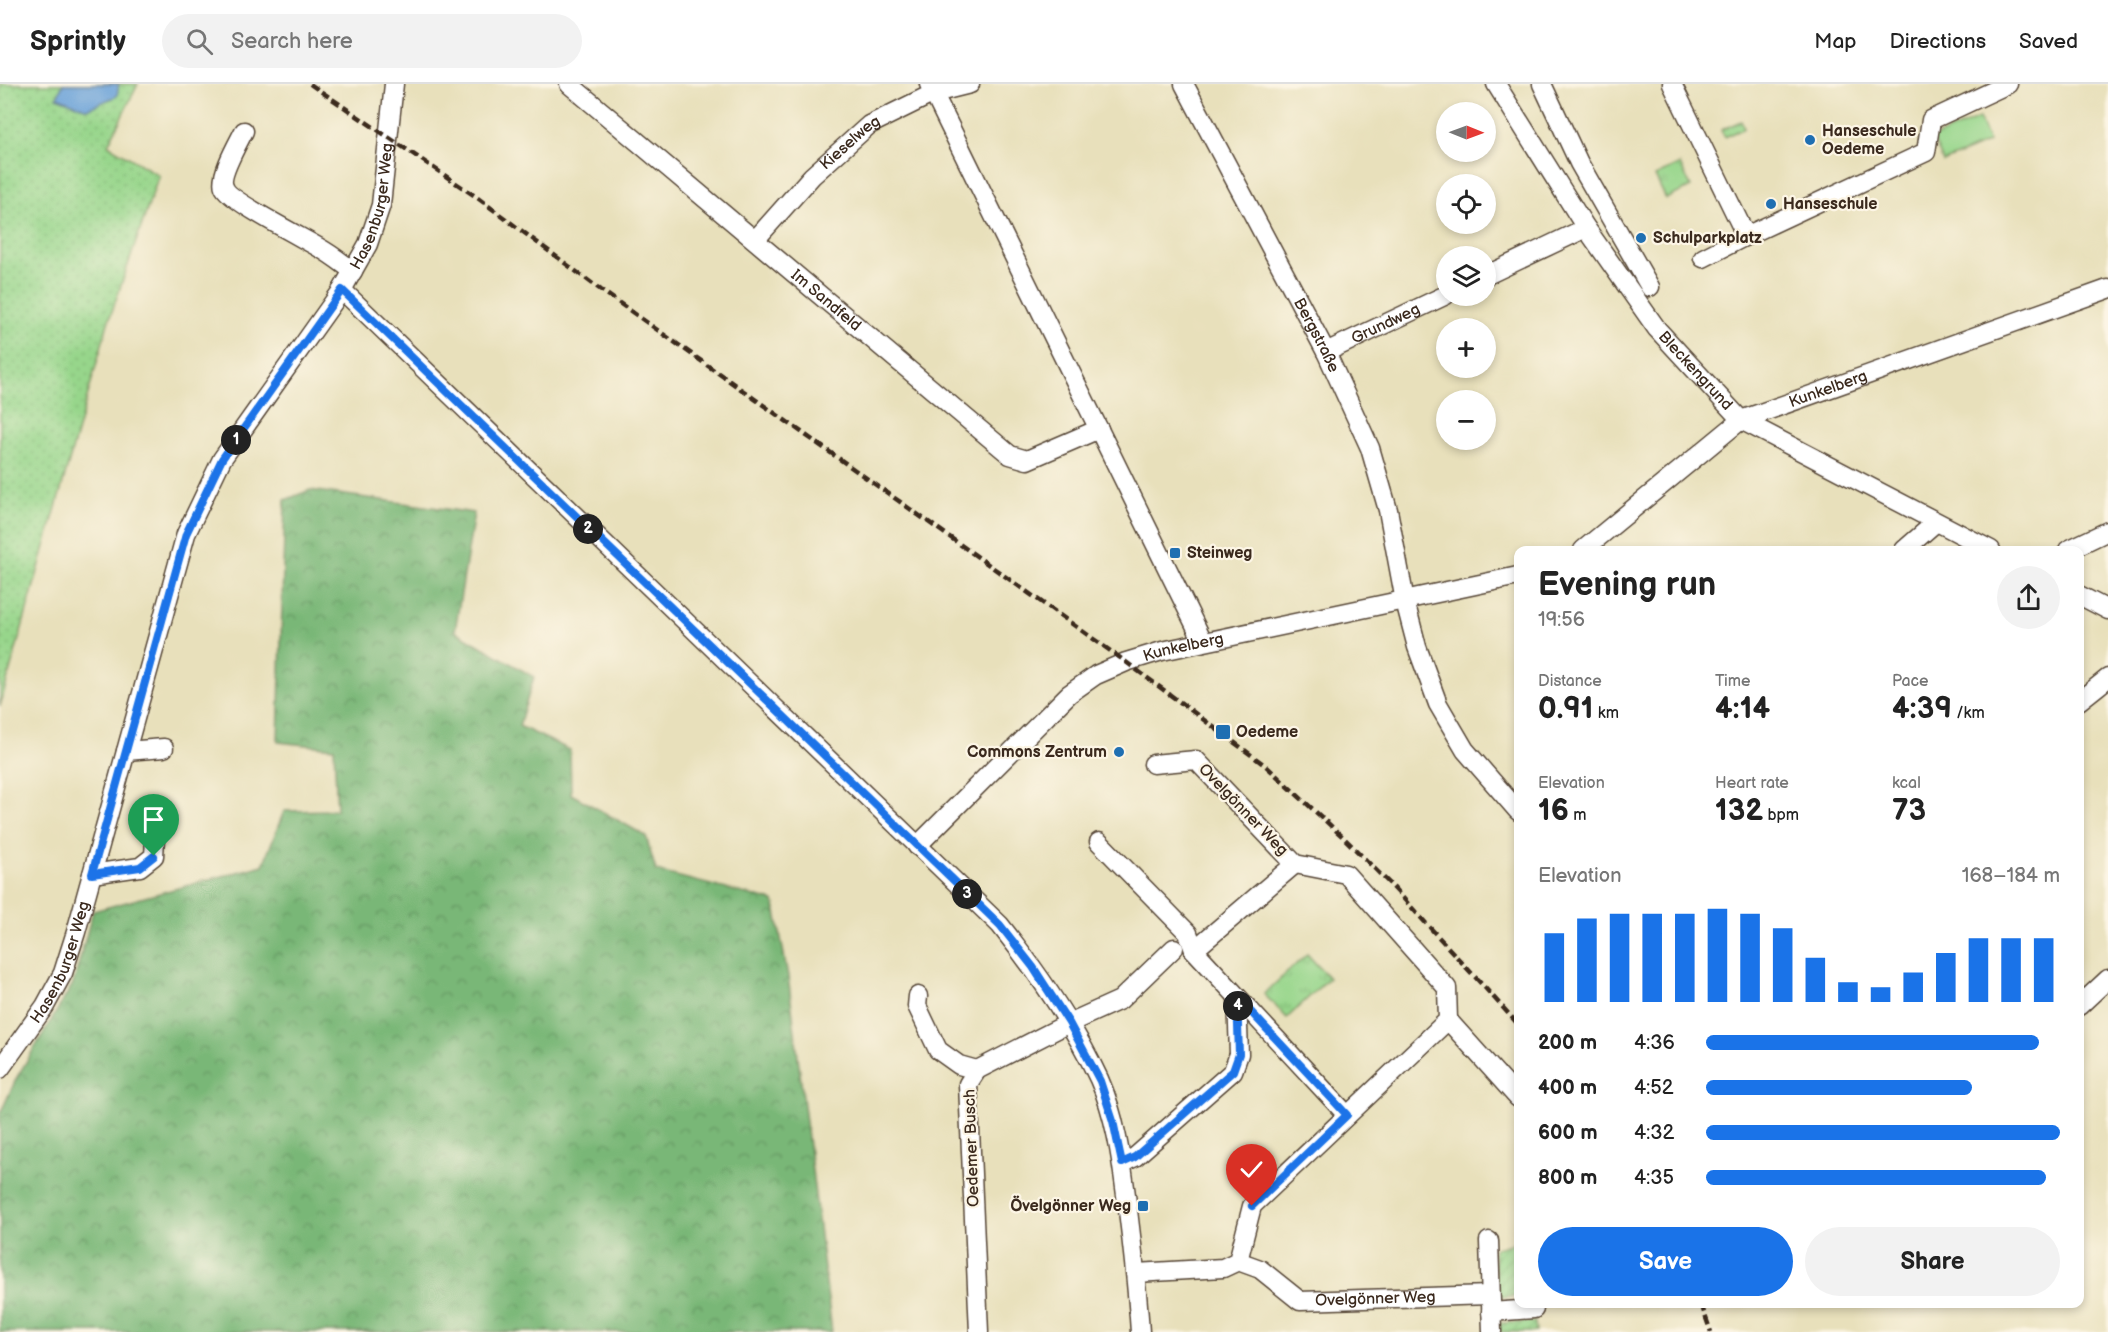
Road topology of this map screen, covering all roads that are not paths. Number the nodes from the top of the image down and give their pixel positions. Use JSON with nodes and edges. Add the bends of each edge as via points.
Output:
{"nodes":[{"id":1,"x":394,"y":84,"type":"edge"},
{"id":2,"x":569,"y":84,"type":"edge"},
{"id":3,"x":970,"y":84,"type":"edge"},
{"id":4,"x":1184,"y":84,"type":"edge"},
{"id":5,"x":1497,"y":84,"type":"edge"},
{"id":6,"x":1542,"y":84,"type":"edge"},
{"id":7,"x":1672,"y":84,"type":"edge"},
{"id":8,"x":2008,"y":84,"type":"edge"},
{"id":9,"x":931,"y":88,"type":"edge"},
{"id":10,"x":244,"y":131,"type":"dead end"},
{"id":11,"x":1586,"y":228,"type":"junction"},
{"id":12,"x":1746,"y":236,"type":"junction"},
{"id":13,"x":756,"y":239,"type":"junction"},
{"id":14,"x":1703,"y":258,"type":"dead end"},
{"id":15,"x":353,"y":271,"type":"junction"},
{"id":16,"x":1496,"y":271,"type":"edge"},
{"id":17,"x":1650,"y":287,"type":"dead end"},
{"id":18,"x":2108,"y":289,"type":"edge"},
{"id":19,"x":342,"y":290,"type":"junction"},
{"id":20,"x":1436,"y":300,"type":"edge"},
{"id":21,"x":1326,"y":352,"type":"junction"},
{"id":22,"x":1741,"y":420,"type":"junction"},
{"id":23,"x":1099,"y":429,"type":"junction"},
{"id":24,"x":1935,"y":523,"type":"junction"},
{"id":25,"x":2108,"y":531,"type":"edge"},
{"id":26,"x":1588,"y":546,"type":"edge"},
{"id":27,"x":1909,"y":546,"type":"edge"},
{"id":28,"x":1982,"y":546,"type":"edge"},
{"id":29,"x":2076,"y":546,"type":"edge"},
{"id":30,"x":1514,"y":577,"type":"edge"},
{"id":31,"x":2084,"y":598,"type":"edge"},
{"id":32,"x":1405,"y":601,"type":"junction"},
{"id":33,"x":2108,"y":610,"type":"edge"},
{"id":34,"x":1203,"y":641,"type":"junction"},
{"id":35,"x":2108,"y":678,"type":"edge"},
{"id":36,"x":2084,"y":697,"type":"edge"},
{"id":37,"x":164,"y":748,"type":"dead end"},
{"id":38,"x":126,"y":751,"type":"junction"},
{"id":39,"x":1153,"y":764,"type":"dead end"},
{"id":40,"x":1514,"y":806,"type":"edge"},
{"id":41,"x":156,"y":822,"type":"dead end"},
{"id":42,"x":1100,"y":842,"type":"dead end"},
{"id":43,"x":917,"y":846,"type":"junction"},
{"id":44,"x":1295,"y":864,"type":"junction"},
{"id":45,"x":92,"y":874,"type":"junction"},
{"id":46,"x":1174,"y":948,"type":"dead end"},
{"id":47,"x":1194,"y":950,"type":"junction"},
{"id":48,"x":2108,"y":979,"type":"edge"},
{"id":49,"x":918,"y":996,"type":"dead end"},
{"id":50,"x":1237,"y":997,"type":"junction"},
{"id":51,"x":2084,"y":1001,"type":"edge"},
{"id":52,"x":1448,"y":1020,"type":"junction"},
{"id":53,"x":1069,"y":1023,"type":"junction"},
{"id":54,"x":0,"y":1069,"type":"edge"},
{"id":55,"x":977,"y":1070,"type":"junction"},
{"id":56,"x":1514,"y":1094,"type":"edge"},
{"id":57,"x":1347,"y":1115,"type":"junction"},
{"id":58,"x":1122,"y":1163,"type":"junction"},
{"id":59,"x":1489,"y":1241,"type":"dead end"},
{"id":60,"x":1238,"y":1261,"type":"junction"},
{"id":61,"x":1136,"y":1273,"type":"junction"},
{"id":62,"x":1491,"y":1304,"type":"junction"},
{"id":63,"x":1514,"y":1307,"type":"edge"},
{"id":64,"x":1525,"y":1308,"type":"edge"},
{"id":65,"x":1534,"y":1309,"type":"dead end"},
{"id":66,"x":979,"y":1332,"type":"edge"},
{"id":67,"x":1140,"y":1332,"type":"edge"},
{"id":68,"x":1492,"y":1332,"type":"edge"}],
"edges":[{"from":1,"to":15,"type":"street","name":"Hasenburger Weg","via":[[381,205],[368,244]]},
{"from":2,"to":13,"type":"street","name":"Im Sandfeld"},
{"from":3,"to":9,"type":"street","name":"Kieselweg"},
{"from":4,"to":21,"type":"street","name":"Bergstraße"},
{"from":5,"to":11,"type":"street","name":"Bleckengrund"},
{"from":6,"to":17,"type":"street","via":[[1579,163]]},
{"from":7,"to":12,"type":"street"},
{"from":8,"to":12,"type":"street","via":[[1931,120],[1926,152]]},
{"from":9,"to":13,"type":"street","name":"Kieselweg","via":[[869,125],[812,176]]},
{"from":9,"to":23,"type":"street"},
{"from":10,"to":15,"type":"street","via":[[224,175],[226,191]]},
{"from":11,"to":16,"type":"street"},
{"from":11,"to":22,"type":"street","name":"Bleckengrund","via":[[1657,329]]},
{"from":12,"to":14,"type":"street"},
{"from":13,"to":23,"type":"street","name":"Im Sandfeld","via":[[1010,455],[1027,460]]},
{"from":15,"to":19,"type":"street","name":"Hasenburger Weg"},
{"from":18,"to":22,"type":"street","name":"Kunkelberg"},
{"from":19,"to":38,"type":"street","name":"Hasenburger Weg","via":[[222,459],[189,527]]},
{"from":19,"to":43,"type":"street","via":[[495,450]]},
{"from":20,"to":21,"type":"street","name":"Grundweg"},
{"from":21,"to":32,"type":"street","name":"Bergstraße","via":[[1370,448],[1388,510]]},
{"from":22,"to":24,"type":"street","name":"Bleckengrund"},
{"from":22,"to":26,"type":"street","name":"Kunkelberg"},
{"from":23,"to":34,"type":"street"},
{"from":24,"to":27,"type":"street"},
{"from":24,"to":28,"type":"street","name":"Bleckengrund"},
{"from":25,"to":29,"type":"street"},
{"from":30,"to":32,"type":"street","name":"Kunkelberg"},
{"from":31,"to":33,"type":"street"},
{"from":32,"to":34,"type":"street","name":"Kunkelberg"},
{"from":32,"to":40,"type":"street","name":"Bergstraße","via":[[1438,704],[1466,750]]},
{"from":34,"to":43,"type":"street","name":"Kunkelberg","via":[[1126,662],[1096,675],[1069,694]]},
{"from":35,"to":36,"type":"street"},
{"from":37,"to":38,"type":"street"},
{"from":38,"to":45,"type":"street","name":"Hasenburger Weg"},
{"from":39,"to":44,"type":"street","name":"Ovelgönner Weg","via":[[1196,760]]},
{"from":41,"to":45,"type":"street","via":[[154,856],[140,867]]},
{"from":42,"to":47,"type":"street","via":[[1188,933]]},
{"from":43,"to":53,"type":"street","via":[[1000,925]]},
{"from":44,"to":47,"type":"street","name":"Ovelgönner Weg"},
{"from":44,"to":52,"type":"street","name":"Ovelgönner Weg","via":[[1346,874],[1447,988]]},
{"from":45,"to":54,"type":"street","name":"Hasenburger Weg","via":[[63,973],[45,1006]]},
{"from":46,"to":53,"type":"street","via":[[1120,1000]]},
{"from":47,"to":50,"type":"street"},
{"from":48,"to":51,"type":"street"},
{"from":49,"to":55,"type":"street","via":[[917,1006],[938,1050],[958,1065]]},
{"from":50,"to":57,"type":"street"},
{"from":50,"to":58,"type":"street","via":[[1239,1054],[1233,1071],[1135,1157]]},
{"from":52,"to":56,"type":"street"},
{"from":52,"to":57,"type":"street"},
{"from":53,"to":55,"type":"street","name":"Oedemer Busch"},
{"from":53,"to":58,"type":"street","via":[[1100,1081]]},
{"from":55,"to":66,"type":"street","name":"Oedemer Busch","via":[[968,1084]]},
{"from":57,"to":60,"type":"street","via":[[1252,1206]]},
{"from":58,"to":61,"type":"street"},
{"from":59,"to":62,"type":"street"},
{"from":60,"to":61,"type":"street","via":[[1223,1268]]},
{"from":60,"to":62,"type":"street","name":"Ovelgönner Weg","via":[[1260,1269],[1300,1301]]},
{"from":61,"to":67,"type":"street"},
{"from":62,"to":63,"type":"street","name":"Ovelgönner Weg"},
{"from":62,"to":68,"type":"street"},
{"from":64,"to":65,"type":"street","name":"Ovelgönner Weg"}]}
